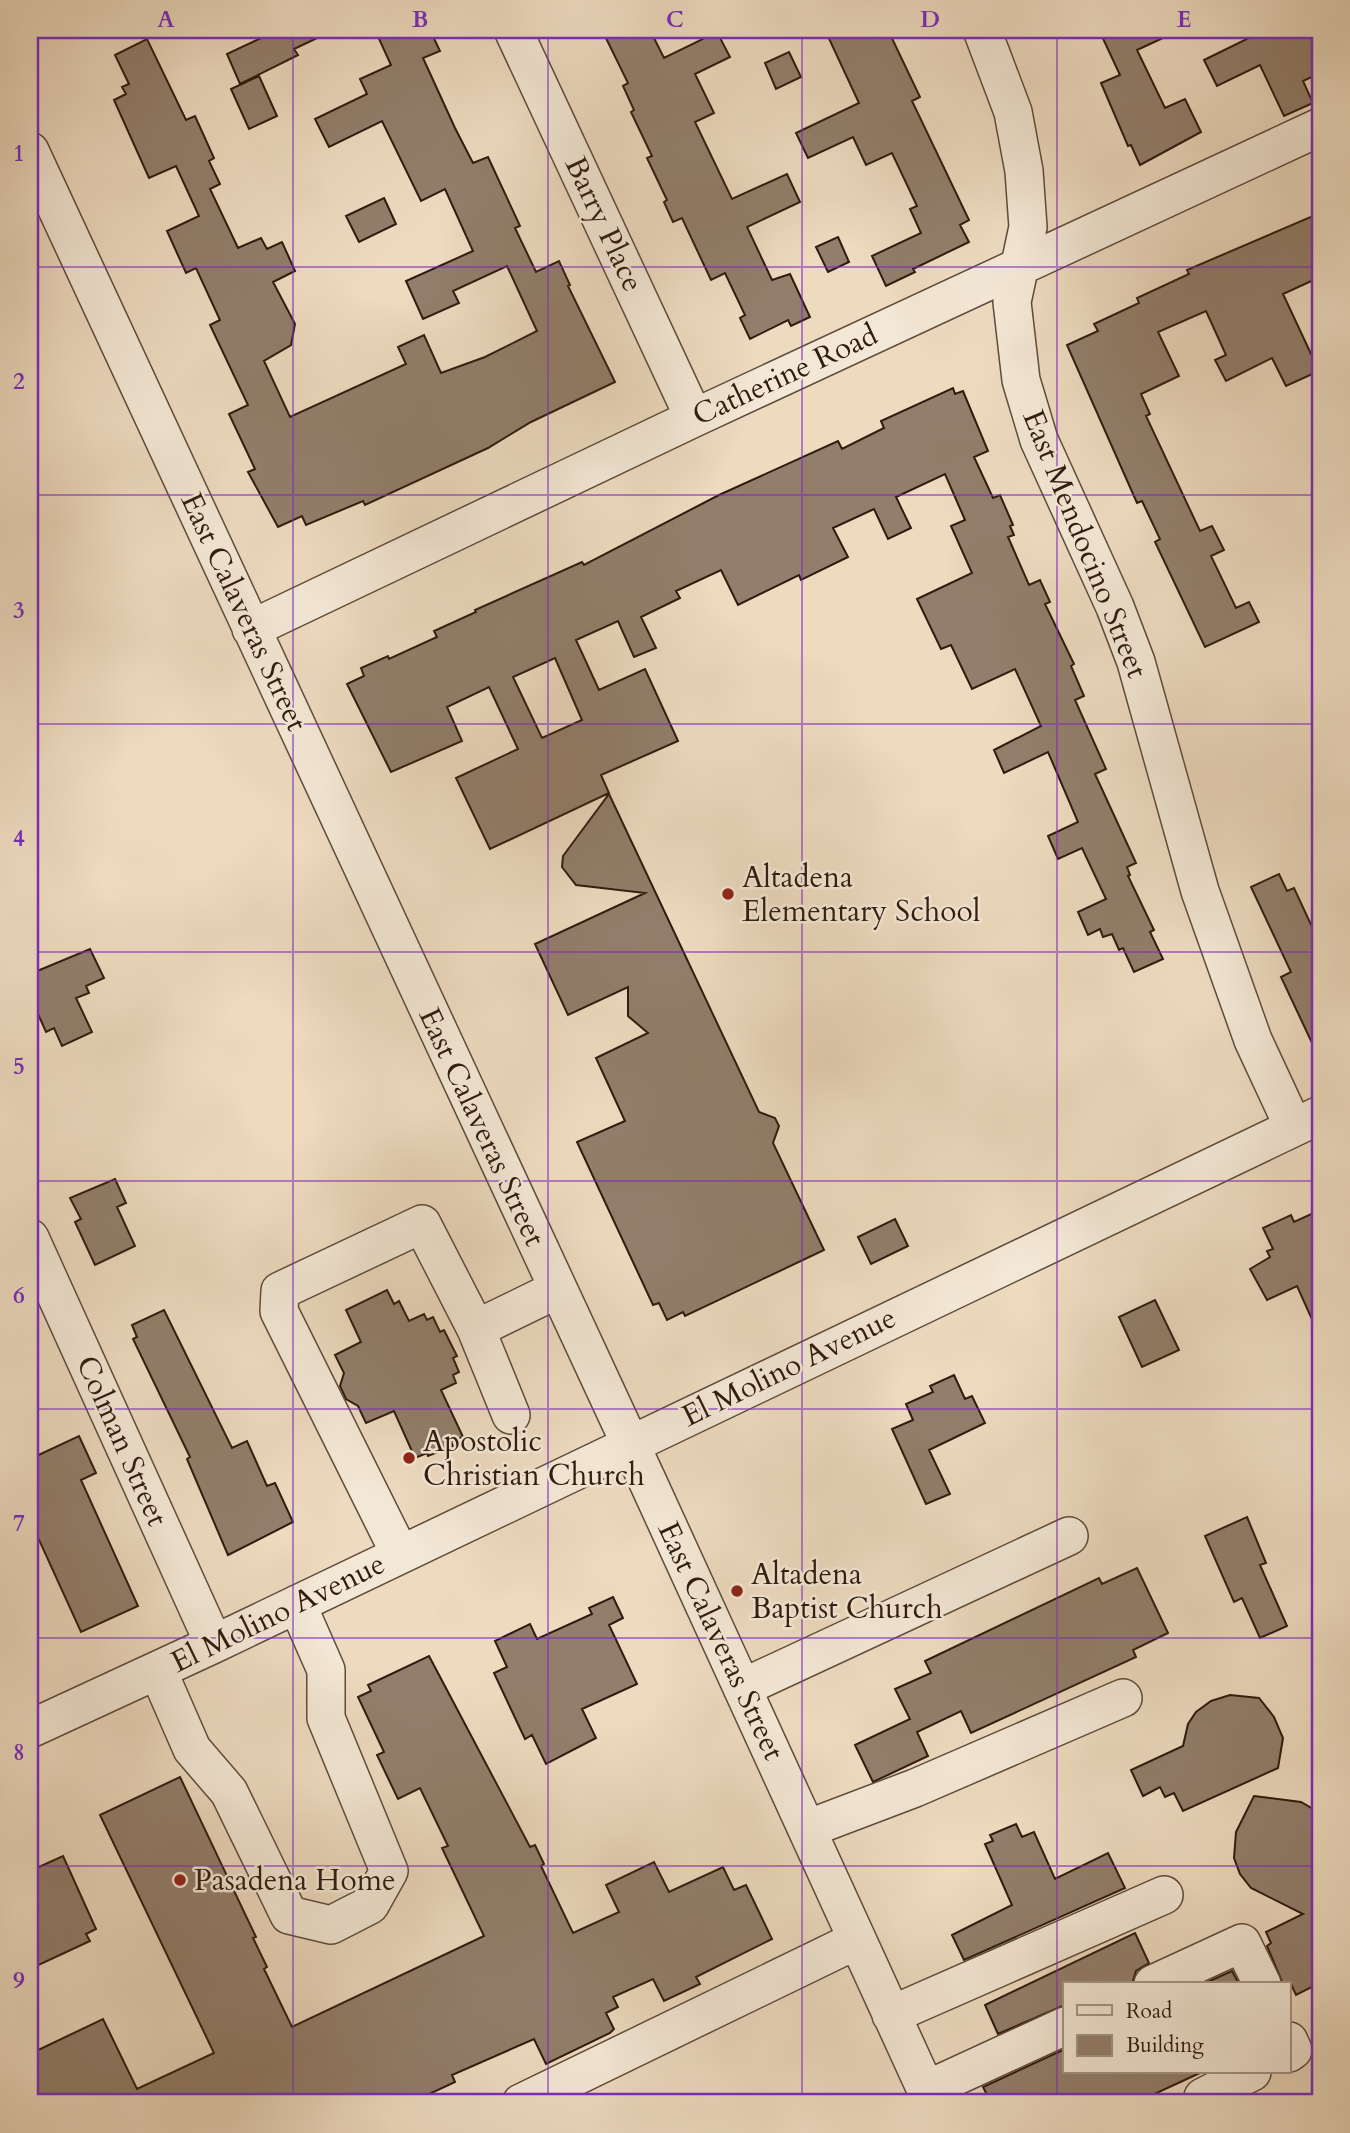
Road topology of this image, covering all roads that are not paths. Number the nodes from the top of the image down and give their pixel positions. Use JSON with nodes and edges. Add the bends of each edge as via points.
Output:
{"nodes":[{"id":1,"x":513,"y":30,"type":"edge"},
{"id":2,"x":982,"y":30,"type":"edge"},
{"id":3,"x":1320,"y":127,"type":"edge"},
{"id":4,"x":30,"y":151,"type":"edge"},
{"id":5,"x":1017,"y":267,"type":"junction"},
{"id":6,"x":694,"y":418,"type":"junction"},
{"id":7,"x":251,"y":629,"type":"junction"},
{"id":8,"x":1306,"y":1120,"type":"edge"},
{"id":9,"x":30,"y":1238,"type":"edge"},
{"id":10,"x":558,"y":1289,"type":"junction"},
{"id":11,"x":476,"y":1329,"type":"junction"},
{"id":12,"x":511,"y":1415,"type":"dead end"},
{"id":13,"x":630,"y":1443,"type":"junction"},
{"id":14,"x":1069,"y":1536,"type":"dead end"},
{"id":15,"x":400,"y":1554,"type":"junction"},
{"id":16,"x":297,"y":1604,"type":"junction"},
{"id":17,"x":214,"y":1644,"type":"junction"},
{"id":18,"x":158,"y":1671,"type":"junction"},
{"id":19,"x":742,"y":1688,"type":"junction"},
{"id":20,"x":1123,"y":1698,"type":"dead end"},
{"id":21,"x":30,"y":1729,"type":"edge"},
{"id":22,"x":807,"y":1829,"type":"junction"},
{"id":23,"x":1164,"y":1895,"type":"dead end"},
{"id":24,"x":857,"y":1940,"type":"junction"},
{"id":25,"x":1157,"y":1982,"type":"edge"},
{"id":26,"x":1261,"y":1982,"type":"edge"},
{"id":27,"x":891,"y":2015,"type":"junction"},
{"id":28,"x":1063,"y":2027,"type":"edge"},
{"id":29,"x":1248,"y":2074,"type":"edge"},
{"id":30,"x":929,"y":2097,"type":"edge"},
{"id":31,"x":1201,"y":2101,"type":"edge"},
{"id":32,"x":521,"y":2103,"type":"edge"}],
"edges":[{"from":1,"to":6,"type":"street","name":"Barry Place"},
{"from":2,"to":5,"type":"street","name":"East Mendocino Street","via":[[1013,112],[1024,171],[1028,227]]},
{"from":3,"to":5,"type":"street","name":"Catherine Road"},
{"from":4,"to":7,"type":"street","name":"East Calaveras Street"},
{"from":5,"to":6,"type":"street","name":"Catherine Road"},
{"from":5,"to":8,"type":"street","name":"East Mendocino Street","via":[[1012,302],[1021,380],[1039,440],[1132,651],[1205,904],[1253,1040]]},
{"from":6,"to":7,"type":"street","name":"Catherine Road"},
{"from":7,"to":10,"type":"street","name":"East Calaveras Street"},
{"from":8,"to":13,"type":"street","name":"El Molino Avenue"},
{"from":9,"to":17,"type":"street","name":"Colman Street"},
{"from":10,"to":11,"type":"street"},
{"from":10,"to":13,"type":"street","name":"East Calaveras Street"},
{"from":11,"to":12,"type":"street"},
{"from":11,"to":15,"type":"street","via":[[422,1224],[280,1291],[279,1311]]},
{"from":13,"to":15,"type":"street","name":"El Molino Avenue"},
{"from":13,"to":19,"type":"street","name":"East Calaveras Street"},
{"from":14,"to":19,"type":"street"},
{"from":15,"to":16,"type":"street","name":"El Molino Avenue"},
{"from":16,"to":17,"type":"street","name":"El Molino Avenue"},
{"from":16,"to":18,"type":"street","via":[[326,1670],[326,1718],[389,1871],[370,1905],[331,1925],[289,1915],[229,1792],[192,1749]]},
{"from":17,"to":18,"type":"street","name":"El Molino Avenue"},
{"from":18,"to":21,"type":"street","name":"El Molino Avenue"},
{"from":19,"to":22,"type":"street","name":"East Calaveras Street"},
{"from":20,"to":22,"type":"street"},
{"from":22,"to":24,"type":"street","name":"East Calaveras Street"},
{"from":23,"to":27,"type":"street"},
{"from":24,"to":27,"type":"street","name":"East Calaveras Street"},
{"from":24,"to":32,"type":"street"},
{"from":25,"to":26,"type":"street","via":[[1242,1943]]},
{"from":27,"to":30,"type":"street","name":"East Calaveras Street"},
{"from":28,"to":30,"type":"street"},
{"from":29,"to":31,"type":"street"}]}
